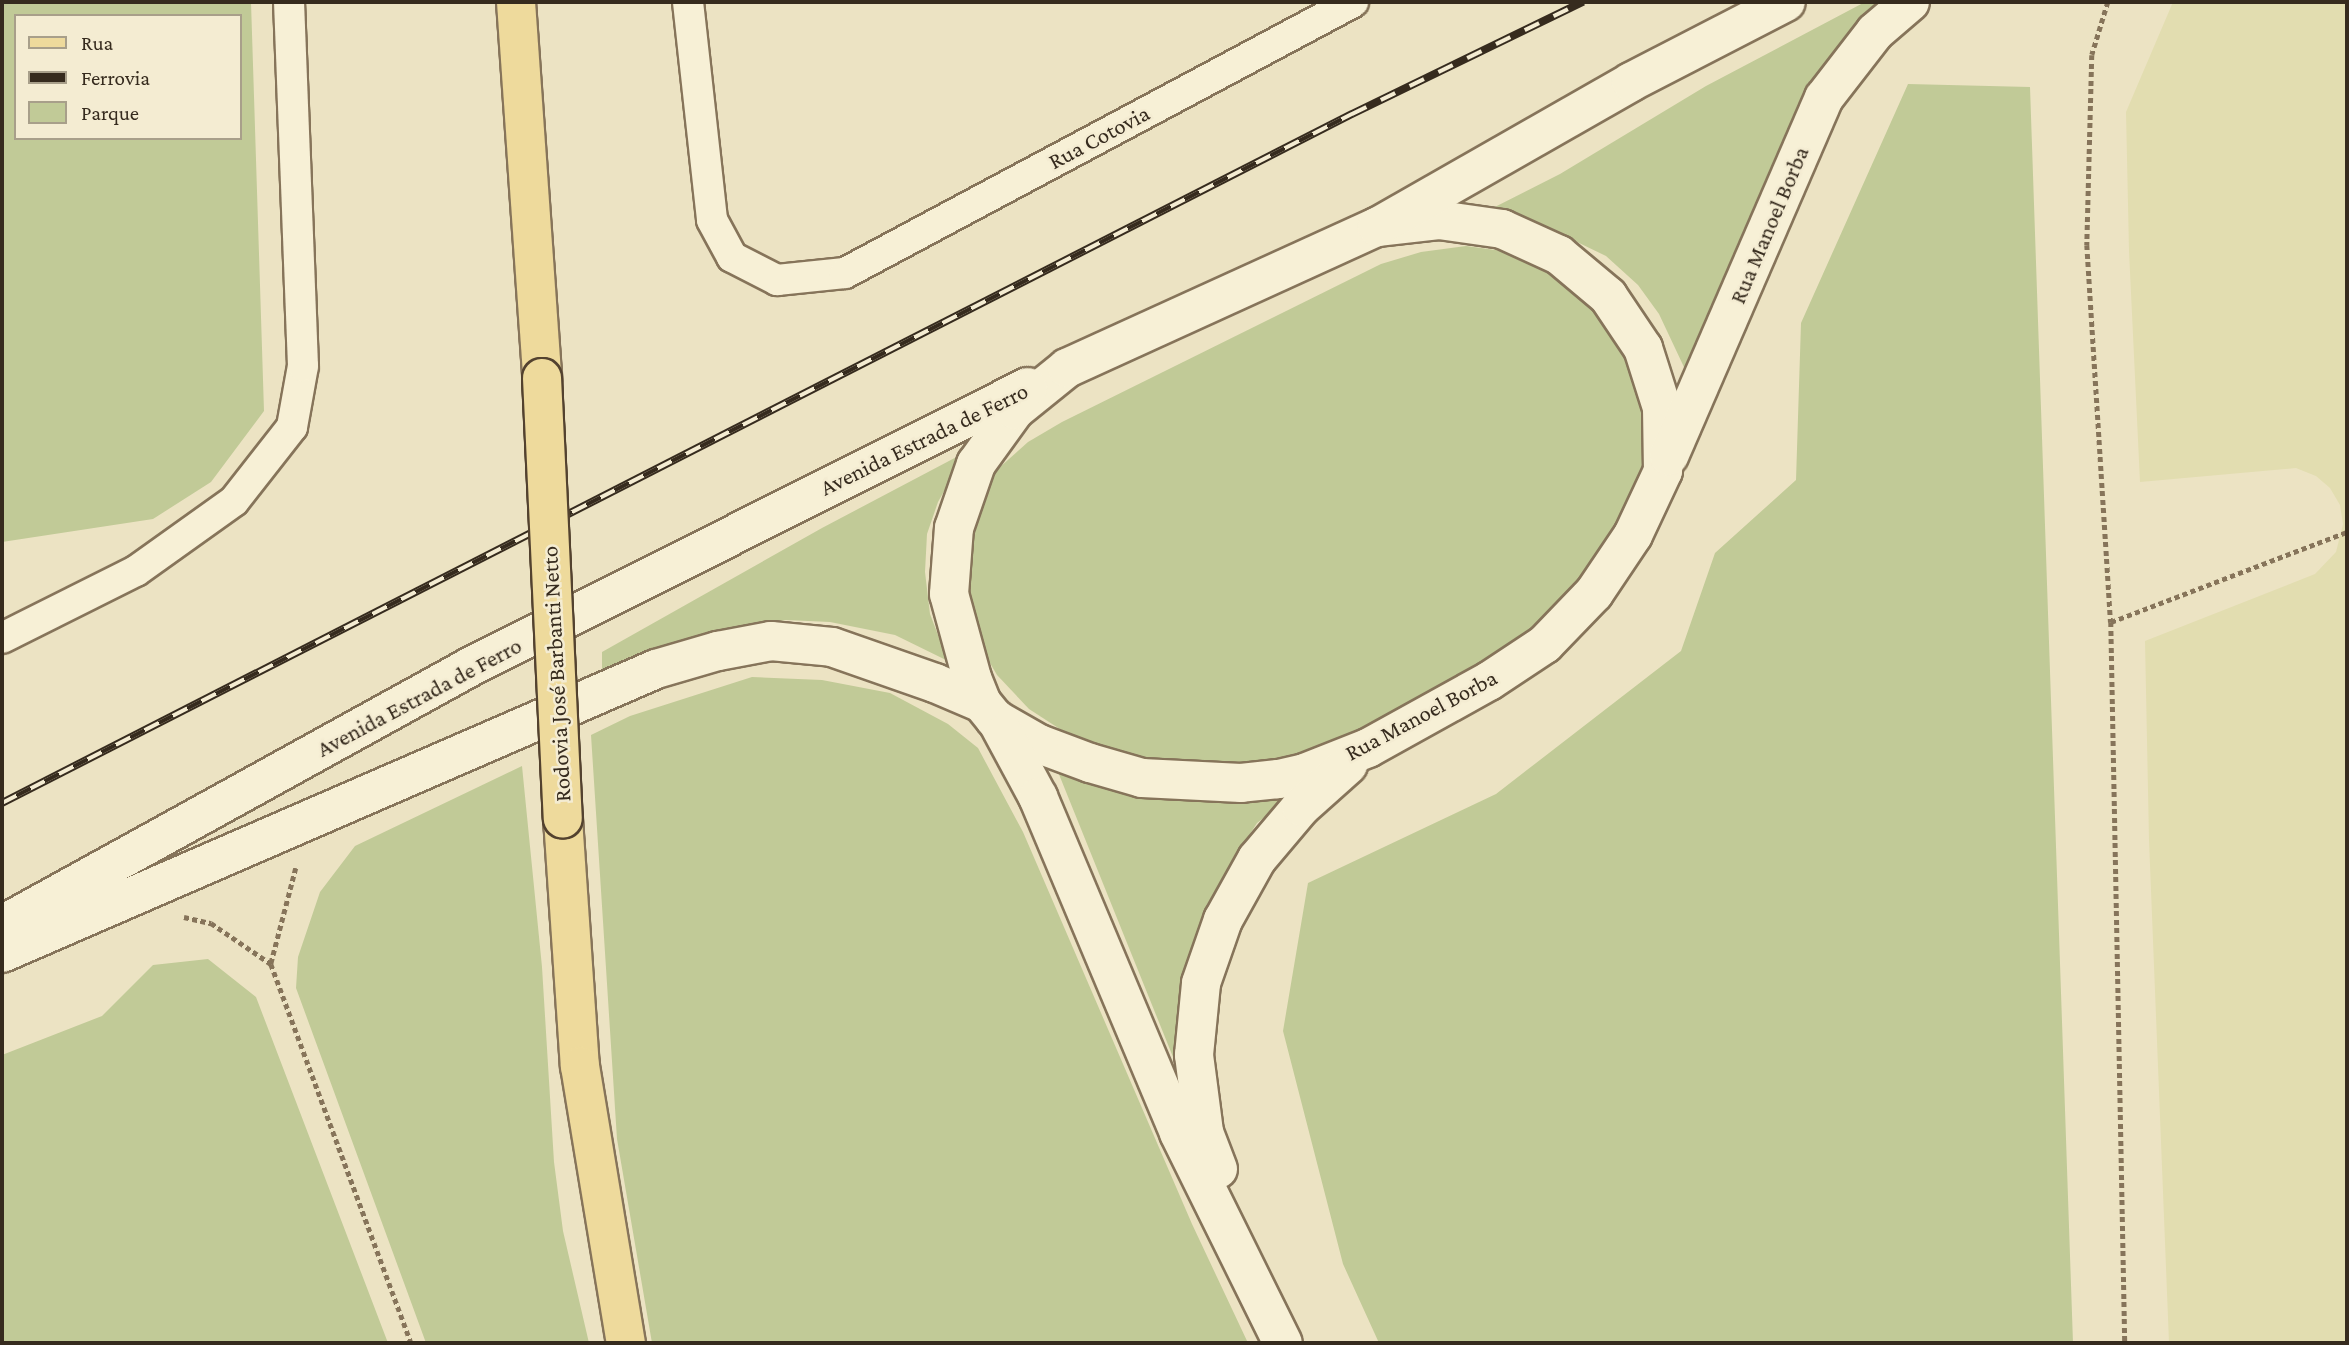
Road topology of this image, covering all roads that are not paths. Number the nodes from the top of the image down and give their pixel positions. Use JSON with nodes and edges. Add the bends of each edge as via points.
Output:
{"nodes":[{"id":1,"x":289,"y":2,"type":"edge"},
{"id":2,"x":516,"y":2,"type":"edge"},
{"id":3,"x":688,"y":2,"type":"edge"},
{"id":4,"x":1353,"y":2,"type":"edge"},
{"id":5,"x":1786,"y":2,"type":"edge"},
{"id":6,"x":1910,"y":2,"type":"edge"},
{"id":7,"x":1377,"y":227,"type":"junction"},
{"id":8,"x":1068,"y":368,"type":"junction"},
{"id":9,"x":1663,"y":471,"type":"junction"},
{"id":10,"x":2,"y":639,"type":"edge"},
{"id":11,"x":989,"y":711,"type":"junction"},
{"id":12,"x":1368,"y":748,"type":"junction"},
{"id":13,"x":2,"y":925,"type":"edge"},
{"id":14,"x":2,"y":953,"type":"edge"},
{"id":15,"x":1282,"y":1341,"type":"edge"},
{"id":16,"x":626,"y":1343,"type":"edge"}],
"edges":[{"from":1,"to":10,"type":"street","via":[[303,366],[292,427],[234,501],[136,571]]},
{"from":2,"to":16,"type":"main road","name":"Rodovia José Barbanti Netto","bridge":true,"via":[[580,1066]]},
{"from":3,"to":4,"type":"street","name":"Rua Cotovia","via":[[712,220],[732,257],[777,280],[845,273]]},
{"from":5,"to":7,"type":"main road","name":"Rua Manoel Borba","via":[[1631,82]]},
{"from":6,"to":9,"type":"main road","name":"Rua Manoel Borba","via":[[1875,32],[1824,98]]},
{"from":7,"to":8,"type":"main road","name":"Rua Manoel Borba"},
{"from":7,"to":9,"type":"main road","name":"Rua Manoel Borba","via":[[1439,220],[1502,229],[1559,255],[1608,296],[1643,348],[1662,408]]},
{"from":8,"to":11,"type":"main road","name":"Rua Manoel Borba","via":[[1015,410],[976,464],[954,528],[949,594]]},
{"from":8,"to":13,"type":"main road","name":"Avenida Estrada de Ferro","via":[[470,667]]},
{"from":9,"to":12,"type":"main road","name":"Rua Manoel Borba","via":[[1633,535],[1594,593],[1545,643],[1489,681]]},
{"from":11,"to":12,"type":"main road","name":"Rua Manoel Borba","via":[[1039,744],[1142,778],[1278,779]]},
{"from":11,"to":14,"type":"main road","via":[[935,683],[832,647],[771,641],[718,651],[656,669]]},
{"from":11,"to":15,"type":"main road","via":[[1038,797],[1179,1133]]},
{"from":12,"to":15,"type":"main road","via":[[1310,798],[1257,859],[1223,920],[1201,983],[1194,1055],[1204,1132]]}]}
